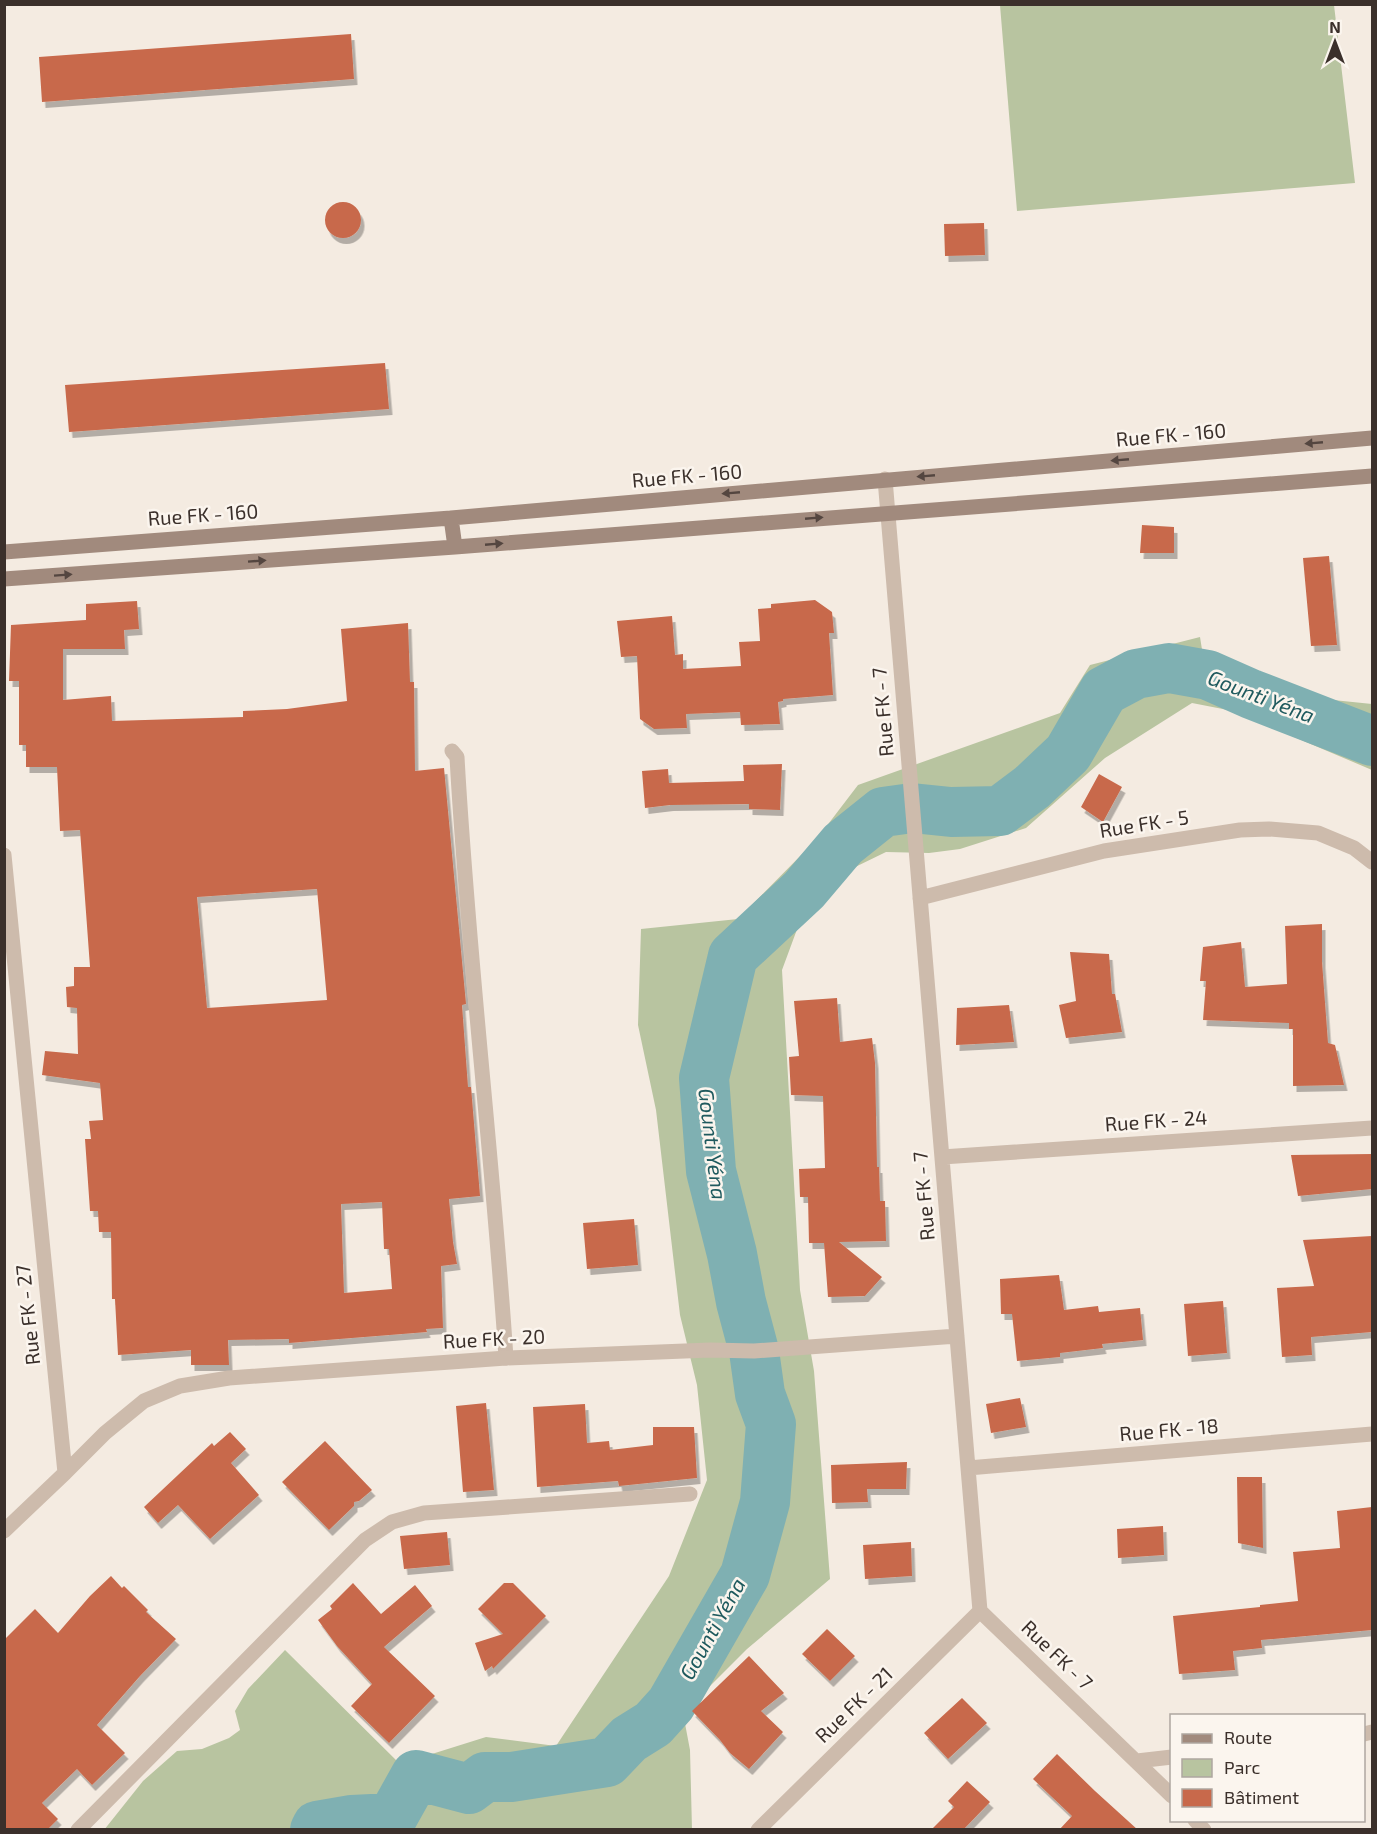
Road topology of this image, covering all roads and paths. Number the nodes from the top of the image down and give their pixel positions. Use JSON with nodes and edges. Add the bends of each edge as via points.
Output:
{"nodes":[{"id":1,"x":1372,"y":438,"type":"edge"},
{"id":2,"x":1372,"y":476,"type":"edge"},
{"id":3,"x":885,"y":479,"type":"junction"},
{"id":4,"x":886,"y":512,"type":"junction"},
{"id":5,"x":451,"y":518,"type":"junction"},
{"id":6,"x":455,"y":547,"type":"junction"},
{"id":7,"x":4,"y":552,"type":"edge"},
{"id":8,"x":4,"y":579,"type":"edge"},
{"id":9,"x":452,"y":751,"type":"dead end"},
{"id":10,"x":4,"y":855,"type":"edge"},
{"id":11,"x":1372,"y":861,"type":"edge"},
{"id":12,"x":920,"y":898,"type":"junction"},
{"id":13,"x":1372,"y":1128,"type":"edge"},
{"id":14,"x":942,"y":1157,"type":"junction"},
{"id":15,"x":957,"y":1336,"type":"junction"},
{"id":16,"x":506,"y":1358,"type":"junction"},
{"id":17,"x":1372,"y":1434,"type":"edge"},
{"id":18,"x":968,"y":1468,"type":"junction"},
{"id":19,"x":65,"y":1473,"type":"junction"},
{"id":20,"x":690,"y":1494,"type":"dead end"},
{"id":21,"x":4,"y":1531,"type":"edge"},
{"id":22,"x":980,"y":1611,"type":"junction"},
{"id":23,"x":1170,"y":1756,"type":"edge"},
{"id":24,"x":1137,"y":1761,"type":"junction"},
{"id":25,"x":1170,"y":1794,"type":"edge"},
{"id":26,"x":78,"y":1830,"type":"edge"},
{"id":27,"x":758,"y":1830,"type":"edge"}],
"edges":[{"from":1,"to":3,"type":"main road","name":"Rue FK - 160","one_way":true},
{"from":2,"to":4,"type":"main road"},
{"from":3,"to":4,"type":"street","name":"Rue FK - 7"},
{"from":3,"to":5,"type":"main road","name":"Rue FK - 160","one_way":true},
{"from":6,"to":4,"type":"main road","one_way":true},
{"from":4,"to":12,"type":"street","name":"Rue FK - 7"},
{"from":5,"to":6,"type":"main road"},
{"from":5,"to":7,"type":"main road","name":"Rue FK - 160"},
{"from":8,"to":6,"type":"main road","one_way":true},
{"from":9,"to":16,"type":"street","via":[[457,757],[464,882]]},
{"from":10,"to":19,"type":"street","name":"Rue FK - 27"},
{"from":11,"to":12,"type":"street","name":"Rue FK - 5","via":[[1354,848],[1318,833],[1240,830],[1104,851]]},
{"from":12,"to":14,"type":"street","name":"Rue FK - 7"},
{"from":13,"to":14,"type":"street","name":"Rue FK - 24"},
{"from":14,"to":15,"type":"street","name":"Rue FK - 7"},
{"from":15,"to":16,"type":"street","name":"Rue FK - 20","via":[[754,1351]]},
{"from":15,"to":18,"type":"street","name":"Rue FK - 7"},
{"from":16,"to":19,"type":"street","name":"Rue FK - 20","via":[[229,1378],[180,1386],[144,1401]]},
{"from":17,"to":18,"type":"street","name":"Rue FK - 18"},
{"from":18,"to":22,"type":"street","name":"Rue FK - 7"},
{"from":19,"to":21,"type":"street"},
{"from":20,"to":26,"type":"street","via":[[424,1513],[392,1522],[365,1540]]},
{"from":22,"to":24,"type":"street","name":"Rue FK - 7"},
{"from":22,"to":27,"type":"street","name":"Rue FK - 21"},
{"from":23,"to":24,"type":"street"},
{"from":24,"to":25,"type":"street","name":"Rue FK - 7"}]}
